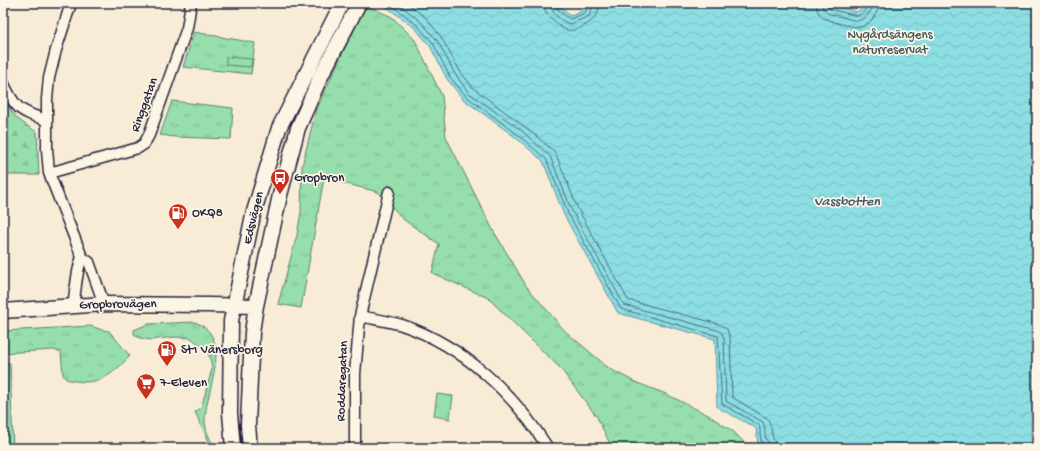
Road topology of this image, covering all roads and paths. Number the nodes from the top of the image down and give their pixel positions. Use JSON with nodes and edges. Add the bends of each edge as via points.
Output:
{"nodes":[{"id":1,"x":71,"y":3,"type":"edge"},
{"id":2,"x":191,"y":3,"type":"edge"},
{"id":3,"x":342,"y":3,"type":"edge"},
{"id":4,"x":359,"y":3,"type":"edge"},
{"id":5,"x":3,"y":82,"type":"edge"},
{"id":6,"x":46,"y":120,"type":"junction"},
{"id":7,"x":49,"y":173,"type":"junction"},
{"id":8,"x":389,"y":192,"type":"dead end"},
{"id":9,"x":82,"y":257,"type":"junction"},
{"id":10,"x":104,"y":304,"type":"junction"},
{"id":11,"x":72,"y":306,"type":"junction"},
{"id":12,"x":234,"y":306,"type":"junction"},
{"id":13,"x":256,"y":306,"type":"junction"},
{"id":14,"x":3,"y":310,"type":"edge"},
{"id":15,"x":360,"y":316,"type":"junction"},
{"id":16,"x":233,"y":448,"type":"edge"},
{"id":17,"x":250,"y":448,"type":"edge"},
{"id":18,"x":355,"y":448,"type":"edge"},
{"id":19,"x":548,"y":448,"type":"edge"}],
"edges":[{"from":1,"to":6,"type":"street","via":[[49,78]]},
{"from":2,"to":7,"type":"street","name":"Ringgatan","via":[[186,28],[144,144],[138,148]]},
{"from":3,"to":12,"type":"main road","name":"Edsvägen","via":[[279,128],[253,215]]},
{"from":4,"to":13,"type":"main road","name":"Edsvägen","via":[[320,78],[298,128],[280,195]]},
{"from":5,"to":6,"type":"street","via":[[15,106]]},
{"from":6,"to":7,"type":"street"},
{"from":7,"to":9,"type":"street"},
{"from":8,"to":15,"type":"street","name":"Roddaregatan"},
{"from":9,"to":10,"type":"street","via":[[89,262]]},
{"from":9,"to":11,"type":"street"},
{"from":10,"to":11,"type":"main road","name":"Gropbrovägen"},
{"from":10,"to":12,"type":"main road","name":"Gropbrovägen"},
{"from":11,"to":14,"type":"main road","name":"Gropbrovägen"},
{"from":12,"to":13,"type":"main road","name":"Gropbrovägen"},
{"from":12,"to":16,"type":"main road","name":"Edsvägen","via":[[231,321],[230,413]]},
{"from":13,"to":17,"type":"main road","name":"Edsvägen","via":[[250,373]]},
{"from":15,"to":18,"type":"street","name":"Roddaregatan","via":[[355,374]]},
{"from":15,"to":19,"type":"street","via":[[417,331],[466,359],[513,401]]}]}
